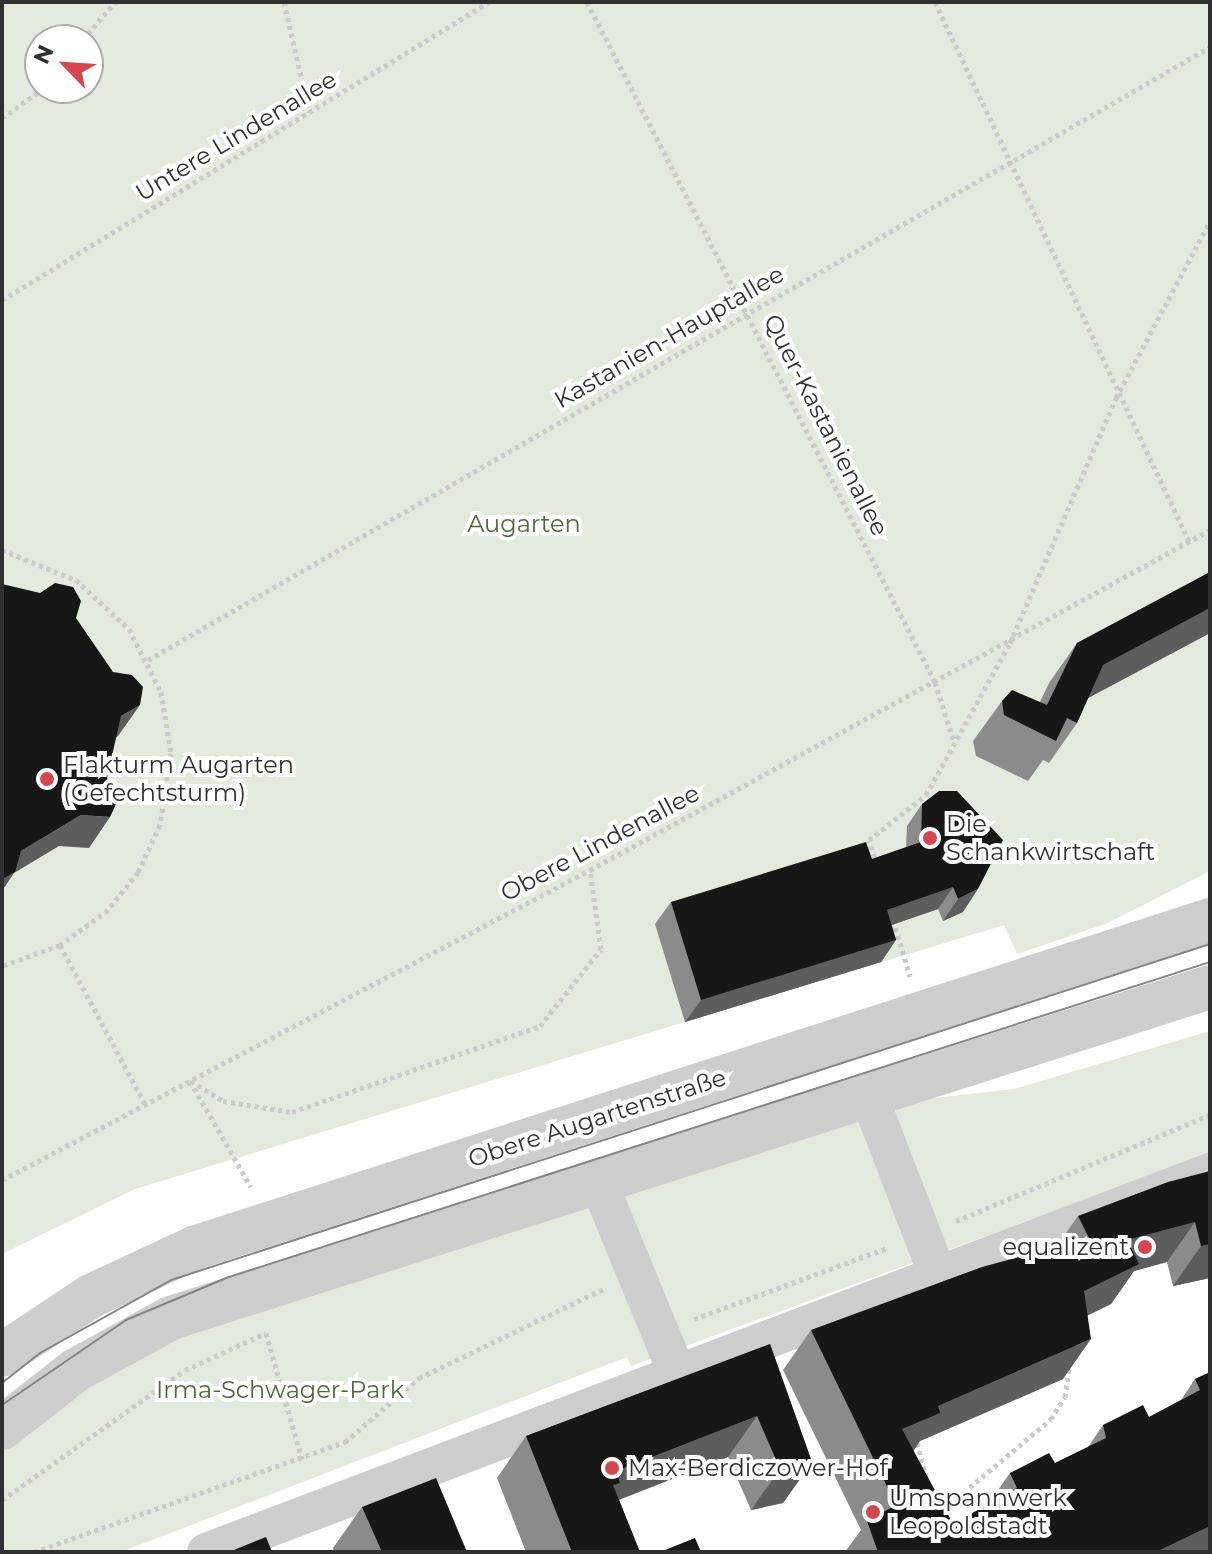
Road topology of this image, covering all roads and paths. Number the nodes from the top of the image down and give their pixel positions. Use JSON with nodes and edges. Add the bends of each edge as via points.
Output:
{"nodes":[{"id":1,"x":115,"y":2,"type":"edge"},
{"id":2,"x":284,"y":2,"type":"edge"},
{"id":3,"x":489,"y":2,"type":"edge"},
{"id":4,"x":587,"y":2,"type":"edge"},
{"id":5,"x":935,"y":2,"type":"edge"},
{"id":6,"x":96,"y":24,"type":"edge"},
{"id":7,"x":1210,"y":47,"type":"edge"},
{"id":8,"x":24,"y":102,"type":"edge"},
{"id":9,"x":309,"y":112,"type":"junction"},
{"id":10,"x":2,"y":118,"type":"edge"},
{"id":11,"x":1009,"y":160,"type":"junction"},
{"id":12,"x":1210,"y":221,"type":"edge"},
{"id":13,"x":2,"y":300,"type":"edge"},
{"id":14,"x":749,"y":312,"type":"junction"},
{"id":15,"x":1116,"y":398,"type":"junction"},
{"id":16,"x":1210,"y":530,"type":"edge"},
{"id":17,"x":1189,"y":541,"type":"junction"},
{"id":18,"x":2,"y":550,"type":"edge"},
{"id":19,"x":1010,"y":643,"type":"junction"},
{"id":20,"x":148,"y":660,"type":"junction"},
{"id":21,"x":935,"y":682,"type":"junction"},
{"id":22,"x":954,"y":743,"type":"junction"},
{"id":23,"x":590,"y":870,"type":"junction"},
{"id":24,"x":882,"y":883,"type":"edge"},
{"id":25,"x":891,"y":912,"type":"edge"},
{"id":26,"x":1210,"y":920,"type":"edge"},
{"id":27,"x":60,"y":945,"type":"junction"},
{"id":28,"x":2,"y":966,"type":"edge"},
{"id":29,"x":1210,"y":987,"type":"edge"},
{"id":30,"x":914,"y":994,"type":"dead end"},
{"id":31,"x":1210,"y":1015,"type":"edge"},
{"id":32,"x":1125,"y":1017,"type":"junction"},
{"id":33,"x":190,"y":1080,"type":"junction"},
{"id":34,"x":868,"y":1094,"type":"junction"},
{"id":35,"x":145,"y":1104,"type":"junction"},
{"id":36,"x":1210,"y":1172,"type":"edge"},
{"id":37,"x":597,"y":1179,"type":"junction"},
{"id":38,"x":2,"y":1180,"type":"edge"},
{"id":39,"x":257,"y":1196,"type":"dead end"},
{"id":40,"x":936,"y":1270,"type":"junction"},
{"id":41,"x":636,"y":1273,"type":"junction"},
{"id":42,"x":2,"y":1355,"type":"edge"},
{"id":43,"x":1069,"y":1361,"type":"edge"},
{"id":44,"x":675,"y":1368,"type":"junction"},
{"id":45,"x":2,"y":1428,"type":"edge"},
{"id":46,"x":917,"y":1443,"type":"edge"},
{"id":47,"x":302,"y":1459,"type":"junction"},
{"id":48,"x":928,"y":1486,"type":"edge"},
{"id":49,"x":2,"y":1500,"type":"edge"},
{"id":50,"x":932,"y":1501,"type":"edge"},
{"id":51,"x":935,"y":1516,"type":"junction"},
{"id":52,"x":941,"y":1528,"type":"edge"},
{"id":53,"x":34,"y":1552,"type":"edge"},
{"id":54,"x":206,"y":1552,"type":"edge"}],
"edges":[{"from":1,"to":6,"type":"path"},
{"from":2,"to":9,"type":"path"},
{"from":3,"to":9,"type":"path","name":"Untere Lindenallee"},
{"from":4,"to":14,"type":"path","name":"Quer-Kastanienallee"},
{"from":5,"to":11,"type":"path"},
{"from":7,"to":11,"type":"path","name":"Kastanien-Hauptallee"},
{"from":8,"to":10,"type":"path"},
{"from":9,"to":13,"type":"path","name":"Untere Lindenallee"},
{"from":11,"to":14,"type":"path","name":"Kastanien-Hauptallee"},
{"from":11,"to":15,"type":"path"},
{"from":12,"to":15,"type":"path"},
{"from":14,"to":20,"type":"path","name":"Kastanien-Hauptallee"},
{"from":14,"to":21,"type":"path","name":"Quer-Kastanienallee"},
{"from":15,"to":17,"type":"path"},
{"from":15,"to":19,"type":"path"},
{"from":16,"to":17,"type":"path","name":"Obere Lindenallee"},
{"from":17,"to":19,"type":"path","name":"Obere Lindenallee"},
{"from":18,"to":20,"type":"path","via":[[76,580],[129,629]]},
{"from":19,"to":21,"type":"path","name":"Obere Lindenallee"},
{"from":19,"to":22,"type":"path"},
{"from":20,"to":27,"type":"path","via":[[171,753],[160,825],[138,872],[108,910]]},
{"from":21,"to":22,"type":"path","name":"Quer-Kastanienallee"},
{"from":21,"to":23,"type":"path","name":"Obere Lindenallee"},
{"from":22,"to":24,"type":"path","via":[[926,795],[869,840]]},
{"from":23,"to":33,"type":"path","name":"Obere Lindenallee"},
{"from":23,"to":33,"type":"path","via":[[601,949],[540,1026],[292,1112],[223,1101]]},
{"from":25,"to":30,"type":"path"},
{"from":26,"to":42,"type":"street","name":"Obere Augartenstraße","via":[[194,1248],[91,1296]]},
{"from":27,"to":28,"type":"path"},
{"from":27,"to":35,"type":"path"},
{"from":29,"to":32,"type":"street"},
{"from":31,"to":32,"type":"street"},
{"from":32,"to":34,"type":"street"},
{"from":33,"to":35,"type":"path","name":"Obere Lindenallee"},
{"from":33,"to":39,"type":"path"},
{"from":34,"to":37,"type":"street"},
{"from":34,"to":40,"type":"street"},
{"from":35,"to":38,"type":"path","name":"Obere Lindenallee"},
{"from":36,"to":40,"type":"street"},
{"from":37,"to":41,"type":"street"},
{"from":37,"to":45,"type":"street","via":[[171,1318],[76,1370]]},
{"from":40,"to":44,"type":"street"},
{"from":41,"to":44,"type":"street"},
{"from":41,"to":47,"type":"path","via":[[419,1378],[366,1429]]},
{"from":43,"to":51,"type":"path","via":[[1065,1397],[1051,1419]]},
{"from":44,"to":54,"type":"street"},
{"from":46,"to":48,"type":"path"},
{"from":47,"to":49,"type":"path","via":[[266,1333],[185,1370]]},
{"from":47,"to":53,"type":"path"},
{"from":50,"to":51,"type":"path"},
{"from":51,"to":52,"type":"path"}]}
